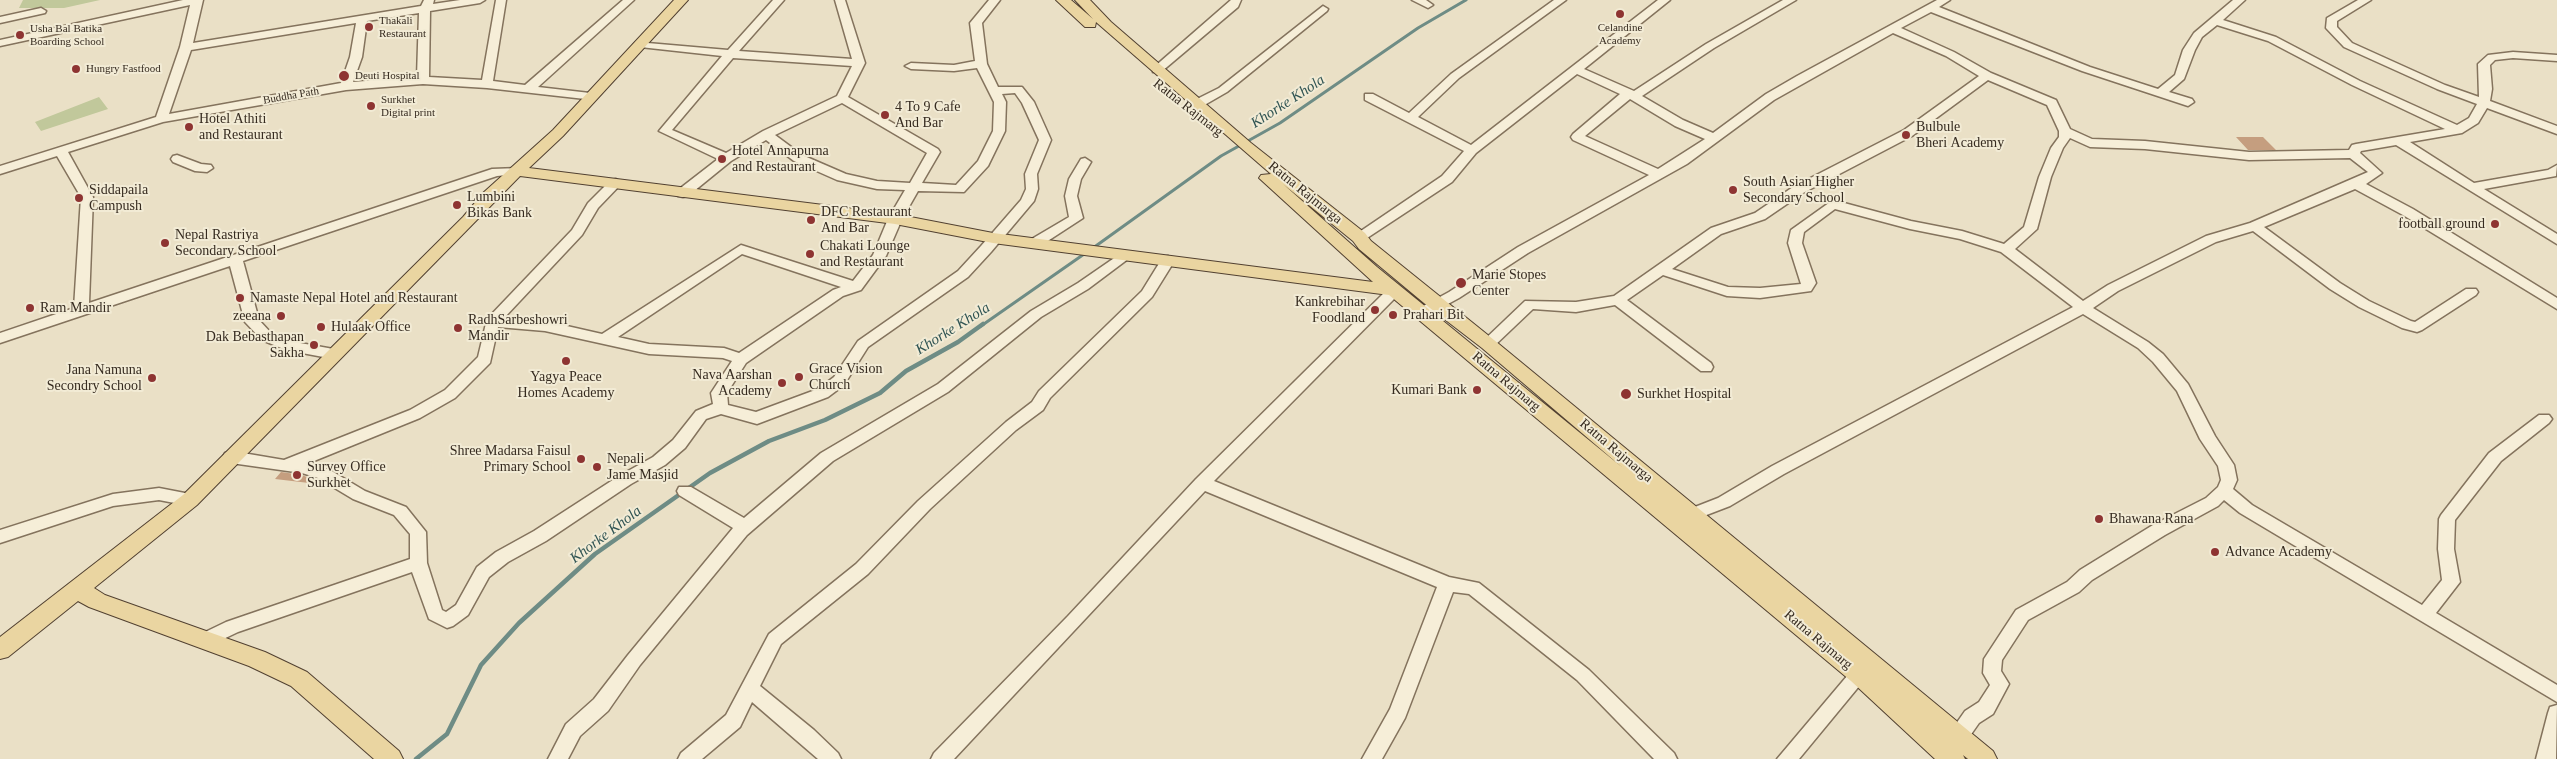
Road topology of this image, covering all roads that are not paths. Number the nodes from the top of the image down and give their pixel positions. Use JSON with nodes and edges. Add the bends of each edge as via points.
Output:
{"nodes":[{"id":1,"x":198,"y":0,"type":"edge"},
{"id":2,"x":480,"y":0,"type":"edge"},
{"id":3,"x":501,"y":0,"type":"edge"},
{"id":4,"x":628,"y":0,"type":"edge"},
{"id":5,"x":681,"y":0,"type":"edge"},
{"id":6,"x":779,"y":0,"type":"edge"},
{"id":7,"x":840,"y":0,"type":"edge"},
{"id":8,"x":995,"y":0,"type":"edge"},
{"id":9,"x":1063,"y":0,"type":"edge"},
{"id":10,"x":1082,"y":0,"type":"edge"},
{"id":11,"x":1236,"y":0,"type":"edge"},
{"id":12,"x":1417,"y":0,"type":"edge"},
{"id":13,"x":1561,"y":0,"type":"edge"},
{"id":14,"x":1664,"y":0,"type":"edge"},
{"id":15,"x":1791,"y":0,"type":"edge"},
{"id":16,"x":1945,"y":0,"type":"edge"},
{"id":17,"x":2240,"y":0,"type":"edge"},
{"id":18,"x":2366,"y":0,"type":"edge"},
{"id":19,"x":427,"y":4,"type":"edge"},
{"id":20,"x":1428,"y":5,"type":"dead end"},
{"id":21,"x":42,"y":6,"type":"edge"},
{"id":22,"x":1931,"y":8,"type":"junction"},
{"id":23,"x":1323,"y":10,"type":"dead end"},
{"id":24,"x":362,"y":18,"type":"junction"},
{"id":25,"x":0,"y":20,"type":"edge"},
{"id":26,"x":2216,"y":21,"type":"junction"},
{"id":27,"x":1894,"y":29,"type":"junction"},
{"id":28,"x":34,"y":36,"type":"junction"},
{"id":29,"x":0,"y":43,"type":"edge"},
{"id":30,"x":640,"y":44,"type":"junction"},
{"id":31,"x":186,"y":47,"type":"junction"},
{"id":32,"x":732,"y":54,"type":"junction"},
{"id":33,"x":2557,"y":58,"type":"edge"},
{"id":34,"x":859,"y":63,"type":"junction"},
{"id":35,"x":981,"y":64,"type":"junction"},
{"id":36,"x":911,"y":66,"type":"dead end"},
{"id":37,"x":1575,"y":68,"type":"junction"},
{"id":38,"x":1157,"y":70,"type":"junction"},
{"id":39,"x":1987,"y":75,"type":"junction"},
{"id":40,"x":423,"y":80,"type":"junction"},
{"id":41,"x":487,"y":84,"type":"junction"},
{"id":42,"x":346,"y":86,"type":"junction"},
{"id":43,"x":527,"y":90,"type":"junction"},
{"id":44,"x":996,"y":91,"type":"junction"},
{"id":45,"x":2160,"y":93,"type":"junction"},
{"id":46,"x":1632,"y":94,"type":"junction"},
{"id":47,"x":1369,"y":96,"type":"dead end"},
{"id":48,"x":590,"y":97,"type":"junction"},
{"id":49,"x":842,"y":98,"type":"junction"},
{"id":50,"x":2188,"y":102,"type":"dead end"},
{"id":51,"x":2484,"y":103,"type":"junction"},
{"id":52,"x":1197,"y":104,"type":"junction"},
{"id":53,"x":162,"y":119,"type":"junction"},
{"id":54,"x":1410,"y":119,"type":"junction"},
{"id":55,"x":2458,"y":130,"type":"junction"},
{"id":56,"x":2557,"y":130,"type":"edge"},
{"id":57,"x":1225,"y":131,"type":"junction"},
{"id":58,"x":2065,"y":131,"type":"junction"},
{"id":59,"x":766,"y":134,"type":"junction"},
{"id":60,"x":1714,"y":138,"type":"junction"},
{"id":61,"x":2399,"y":141,"type":"junction"},
{"id":62,"x":1243,"y":149,"type":"junction"},
{"id":63,"x":1472,"y":150,"type":"junction"},
{"id":64,"x":61,"y":151,"type":"junction"},
{"id":65,"x":2353,"y":154,"type":"junction"},
{"id":66,"x":727,"y":158,"type":"junction"},
{"id":67,"x":176,"y":159,"type":"dead end"},
{"id":68,"x":1085,"y":162,"type":"dead end"},
{"id":69,"x":207,"y":168,"type":"dead end"},
{"id":70,"x":2557,"y":169,"type":"edge"},
{"id":71,"x":0,"y":170,"type":"edge"},
{"id":72,"x":515,"y":171,"type":"junction"},
{"id":73,"x":1658,"y":174,"type":"junction"},
{"id":74,"x":616,"y":183,"type":"junction"},
{"id":75,"x":2356,"y":184,"type":"junction"},
{"id":76,"x":2471,"y":187,"type":"junction"},
{"id":77,"x":914,"y":188,"type":"junction"},
{"id":78,"x":682,"y":193,"type":"junction"},
{"id":79,"x":896,"y":219,"type":"junction"},
{"id":80,"x":2255,"y":226,"type":"junction"},
{"id":81,"x":1359,"y":237,"type":"junction"},
{"id":82,"x":993,"y":238,"type":"junction"},
{"id":83,"x":2557,"y":240,"type":"edge"},
{"id":84,"x":1035,"y":243,"type":"junction"},
{"id":85,"x":2006,"y":249,"type":"junction"},
{"id":86,"x":1123,"y":256,"type":"junction"},
{"id":87,"x":236,"y":260,"type":"junction"},
{"id":88,"x":1168,"y":260,"type":"junction"},
{"id":89,"x":1379,"y":267,"type":"junction"},
{"id":90,"x":1659,"y":269,"type":"junction"},
{"id":91,"x":856,"y":287,"type":"junction"},
{"id":92,"x":1395,"y":290,"type":"junction"},
{"id":93,"x":2471,"y":292,"type":"dead end"},
{"id":94,"x":1618,"y":300,"type":"junction"},
{"id":95,"x":2557,"y":304,"type":"edge"},
{"id":96,"x":2083,"y":308,"type":"junction"},
{"id":97,"x":1429,"y":309,"type":"junction"},
{"id":98,"x":81,"y":312,"type":"junction"},
{"id":99,"x":492,"y":322,"type":"junction"},
{"id":100,"x":0,"y":338,"type":"edge"},
{"id":101,"x":606,"y":338,"type":"junction"},
{"id":102,"x":1488,"y":344,"type":"junction"},
{"id":103,"x":334,"y":354,"type":"junction"},
{"id":104,"x":741,"y":359,"type":"junction"},
{"id":105,"x":1706,"y":367,"type":"dead end"},
{"id":106,"x":721,"y":409,"type":"junction"},
{"id":107,"x":2544,"y":419,"type":"dead end"},
{"id":108,"x":230,"y":457,"type":"junction"},
{"id":109,"x":285,"y":466,"type":"junction"},
{"id":110,"x":1202,"y":483,"type":"junction"},
{"id":111,"x":685,"y":491,"type":"dead end"},
{"id":112,"x":2224,"y":491,"type":"junction"},
{"id":113,"x":190,"y":500,"type":"junction"},
{"id":114,"x":1683,"y":518,"type":"junction"},
{"id":115,"x":745,"y":527,"type":"junction"},
{"id":116,"x":0,"y":537,"type":"edge"},
{"id":117,"x":418,"y":563,"type":"junction"},
{"id":118,"x":1447,"y":584,"type":"junction"},
{"id":119,"x":76,"y":589,"type":"junction"},
{"id":120,"x":2425,"y":614,"type":"junction"},
{"id":121,"x":205,"y":640,"type":"junction"},
{"id":122,"x":0,"y":650,"type":"edge"},
{"id":123,"x":1859,"y":674,"type":"junction"},
{"id":124,"x":750,"y":688,"type":"junction"},
{"id":125,"x":2557,"y":694,"type":"edge"},
{"id":126,"x":2556,"y":718,"type":"edge"},
{"id":127,"x":1930,"y":727,"type":"junction"},
{"id":128,"x":1958,"y":737,"type":"junction"},
{"id":129,"x":391,"y":759,"type":"edge"},
{"id":130,"x":558,"y":759,"type":"edge"},
{"id":131,"x":688,"y":759,"type":"edge"},
{"id":132,"x":831,"y":759,"type":"edge"},
{"id":133,"x":941,"y":759,"type":"edge"},
{"id":134,"x":1372,"y":759,"type":"edge"},
{"id":135,"x":1667,"y":759,"type":"edge"},
{"id":136,"x":1788,"y":759,"type":"edge"},
{"id":137,"x":1953,"y":759,"type":"edge"},
{"id":138,"x":1985,"y":759,"type":"edge"},
{"id":139,"x":2546,"y":759,"type":"edge"}],
"edges":[{"from":1,"to":28,"type":"street"},
{"from":1,"to":31,"type":"street"},
{"from":2,"to":19,"type":"street"},
{"from":3,"to":41,"type":"street"},
{"from":4,"to":43,"type":"street"},
{"from":5,"to":30,"type":"main road"},
{"from":6,"to":32,"type":"street"},
{"from":7,"to":34,"type":"street"},
{"from":8,"to":35,"type":"street","via":[[976,23]]},
{"from":9,"to":57,"type":"main road","name":"Ratna Rajmarg","via":[[1171,98]]},
{"from":10,"to":38,"type":"main road","name":"Ratna Rajmarg"},
{"from":11,"to":38,"type":"street"},
{"from":12,"to":20,"type":"street"},
{"from":13,"to":54,"type":"street","via":[[1455,76]]},
{"from":14,"to":37,"type":"street"},
{"from":15,"to":46,"type":"street"},
{"from":16,"to":22,"type":"street"},
{"from":17,"to":26,"type":"street"},
{"from":18,"to":51,"type":"street","via":[[2330,20],[2332,28],[2348,46]]},
{"from":19,"to":24,"type":"street"},
{"from":19,"to":40,"type":"street"},
{"from":21,"to":25,"type":"street"},
{"from":21,"to":28,"type":"street"},
{"from":22,"to":27,"type":"street"},
{"from":22,"to":45,"type":"street","via":[[2086,69]]},
{"from":23,"to":52,"type":"street","via":[[1223,90]]},
{"from":24,"to":31,"type":"street"},
{"from":24,"to":42,"type":"street","via":[[356,57]]},
{"from":26,"to":45,"type":"street","via":[[2198,35],[2180,77]]},
{"from":26,"to":55,"type":"street","via":[[2272,39],[2356,83]]},
{"from":27,"to":39,"type":"street"},
{"from":27,"to":60,"type":"street","via":[[1801,78]]},
{"from":28,"to":29,"type":"street"},
{"from":30,"to":32,"type":"street"},
{"from":30,"to":48,"type":"main road"},
{"from":31,"to":53,"type":"street"},
{"from":32,"to":34,"type":"street"},
{"from":32,"to":66,"type":"street","via":[[683,107],[666,131]]},
{"from":33,"to":51,"type":"street","via":[[2492,57],[2484,64]]},
{"from":34,"to":49,"type":"street"},
{"from":35,"to":36,"type":"street","via":[[954,68]]},
{"from":35,"to":44,"type":"street"},
{"from":37,"to":46,"type":"street"},
{"from":37,"to":63,"type":"street"},
{"from":38,"to":52,"type":"main road","name":"Ratna Rajmarg"},
{"from":39,"to":58,"type":"street","via":[[2052,104]]},
{"from":39,"to":90,"type":"street","via":[[1908,133],[1798,190],[1760,216],[1716,231]]},
{"from":40,"to":41,"type":"street","name":"Buddha Path"},
{"from":40,"to":42,"type":"street","name":"Buddha Path"},
{"from":41,"to":43,"type":"street","name":"Buddha Path"},
{"from":42,"to":53,"type":"street","name":"Buddha Path"},
{"from":43,"to":48,"type":"street","name":"Buddha Path"},
{"from":44,"to":77,"type":"street","via":[[1000,102],[999,131],[984,163],[959,189]]},
{"from":44,"to":82,"type":"street","via":[[1018,89],[1028,102],[1045,140],[1031,174],[1032,189],[1027,202]]},
{"from":45,"to":50,"type":"street"},
{"from":46,"to":60,"type":"street","via":[[1679,123]]},
{"from":46,"to":73,"type":"street","via":[[1578,136]]},
{"from":47,"to":54,"type":"street"},
{"from":48,"to":72,"type":"main road","via":[[558,133]]},
{"from":49,"to":59,"type":"street"},
{"from":49,"to":77,"type":"street","via":[[934,152]]},
{"from":51,"to":55,"type":"street","via":[[2474,120]]},
{"from":51,"to":56,"type":"street"},
{"from":52,"to":57,"type":"main road","name":"Ratna Rajmarg"},
{"from":53,"to":64,"type":"street","name":"Buddha Path"},
{"from":54,"to":63,"type":"street"},
{"from":55,"to":61,"type":"street"},
{"from":57,"to":62,"type":"main road","name":"Ratna Rajmarg"},
{"from":58,"to":65,"type":"street","via":[[2098,144],[2145,145],[2249,156]]},
{"from":58,"to":85,"type":"street","via":[[2045,177],[2030,229]]},
{"from":59,"to":66,"type":"street"},
{"from":59,"to":77,"type":"street","via":[[798,158],[842,177],[877,185]]},
{"from":60,"to":73,"type":"street","via":[[1683,161]]},
{"from":61,"to":65,"type":"street","via":[[2356,148]]},
{"from":61,"to":76,"type":"street"},
{"from":62,"to":81,"type":"main road","name":"Ratna Rajmarga"},
{"from":62,"to":89,"type":"main road","name":"Ratna Rajmarg"},
{"from":63,"to":81,"type":"street","via":[[1447,179]]},
{"from":64,"to":71,"type":"street","name":"Buddha Path"},
{"from":64,"to":98,"type":"street","via":[[87,197]]},
{"from":65,"to":75,"type":"street","via":[[2376,173]]},
{"from":66,"to":78,"type":"street"},
{"from":67,"to":69,"type":"street"},
{"from":68,"to":84,"type":"street","via":[[1071,196],[1076,218]]},
{"from":70,"to":76,"type":"street","via":[[2552,173]]},
{"from":72,"to":74,"type":"main road"},
{"from":72,"to":87,"type":"street","via":[[496,172]]},
{"from":72,"to":103,"type":"main road"},
{"from":73,"to":97,"type":"street","via":[[1523,250]]},
{"from":74,"to":78,"type":"main road"},
{"from":74,"to":99,"type":"street","via":[[593,206],[577,232]]},
{"from":75,"to":80,"type":"street"},
{"from":75,"to":95,"type":"street","via":[[2408,212]]},
{"from":76,"to":83,"type":"street"},
{"from":77,"to":79,"type":"street"},
{"from":78,"to":79,"type":"main road"},
{"from":79,"to":82,"type":"main road"},
{"from":79,"to":91,"type":"street","via":[[878,256]]},
{"from":80,"to":93,"type":"street","via":[[2335,286],[2406,325],[2417,327]]},
{"from":80,"to":96,"type":"street","via":[[2211,239],[2113,288]]},
{"from":81,"to":89,"type":"main road","name":"Ratna Rajmarga"},
{"from":82,"to":84,"type":"main road"},
{"from":82,"to":106,"type":"street","via":[[963,274],[863,344],[840,381],[823,393],[757,418]]},
{"from":84,"to":86,"type":"main road"},
{"from":85,"to":90,"type":"street","via":[[1833,204],[1798,230],[1795,242],[1809,283],[1806,288],[1760,293],[1727,291]]},
{"from":85,"to":96,"type":"street"},
{"from":86,"to":88,"type":"main road"},
{"from":86,"to":115,"type":"street","via":[[1083,286],[1036,314],[943,388],[827,457]]},
{"from":87,"to":98,"type":"street"},
{"from":87,"to":103,"type":"street","via":[[252,322],[267,337],[286,345]]},
{"from":88,"to":92,"type":"main road"},
{"from":88,"to":124,"type":"street","via":[[1147,294],[1044,395],[1038,406],[1011,426],[931,499],[862,569],[775,639]]},
{"from":89,"to":92,"type":"main road","name":"Ratna Rajmarg"},
{"from":89,"to":97,"type":"main road","name":"Ratna Rajmarga"},
{"from":90,"to":94,"type":"street"},
{"from":91,"to":101,"type":"street","via":[[741,249]]},
{"from":91,"to":104,"type":"street","via":[[838,293]]},
{"from":92,"to":97,"type":"main road","name":"Ratna Rajmarg"},
{"from":92,"to":110,"type":"street"},
{"from":94,"to":102,"type":"street","via":[[1576,307],[1530,304]]},
{"from":94,"to":105,"type":"street"},
{"from":96,"to":112,"type":"street","via":[[2143,345],[2183,388],[2208,439],[2226,465],[2229,480]]},
{"from":96,"to":114,"type":"street","via":[[1724,502]]},
{"from":97,"to":102,"type":"main road","name":"Ratna Rajmarga"},
{"from":97,"to":114,"type":"main road","name":"Ratna Rajmarg"},
{"from":98,"to":100,"type":"street"},
{"from":99,"to":101,"type":"street","via":[[545,326]]},
{"from":99,"to":109,"type":"street","via":[[485,359],[450,394],[415,414]]},
{"from":101,"to":104,"type":"street","via":[[649,349],[724,353]]},
{"from":102,"to":114,"type":"main road","name":"Ratna Rajmarga"},
{"from":103,"to":108,"type":"main road"},
{"from":104,"to":106,"type":"street","via":[[719,393]]},
{"from":106,"to":117,"type":"street","via":[[712,409],[701,415],[679,444],[660,461],[502,557],[483,572],[462,610],[448,621],[435,614]]},
{"from":107,"to":120,"type":"street","via":[[2495,457],[2447,519],[2446,549],[2451,582]]},
{"from":108,"to":109,"type":"street"},
{"from":108,"to":113,"type":"main road"},
{"from":109,"to":117,"type":"street","via":[[303,467],[324,474],[359,495],[400,510],[418,532]]},
{"from":110,"to":118,"type":"street"},
{"from":110,"to":133,"type":"street"},
{"from":111,"to":115,"type":"street"},
{"from":112,"to":120,"type":"street","via":[[2246,509]]},
{"from":112,"to":128,"type":"street","via":[[2212,502],[2159,530],[2022,615],[1993,659],[1992,673],[2000,684],[1986,708],[1972,717]]},
{"from":113,"to":116,"type":"street","via":[[159,494],[113,500]]},
{"from":113,"to":119,"type":"main road"},
{"from":114,"to":123,"type":"main road","name":"Ratna Rajmarg"},
{"from":114,"to":127,"type":"main road","name":"Ratna Rajmarga"},
{"from":115,"to":130,"type":"street","via":[[601,704],[573,730]]},
{"from":117,"to":121,"type":"street","via":[[338,588]]},
{"from":118,"to":134,"type":"street","via":[[1398,712]]},
{"from":118,"to":135,"type":"street","via":[[1473,588],[1568,664]]},
{"from":119,"to":121,"type":"main road","via":[[97,601]]},
{"from":119,"to":122,"type":"main road"},
{"from":120,"to":125,"type":"street"},
{"from":121,"to":129,"type":"main road","via":[[299,679]]},
{"from":123,"to":127,"type":"main road","name":"Ratna Rajmarg"},
{"from":123,"to":136,"type":"street"},
{"from":124,"to":131,"type":"street","via":[[732,721]]},
{"from":124,"to":132,"type":"street"},
{"from":126,"to":139,"type":"street"},
{"from":127,"to":128,"type":"main road","name":"Ratna Rajmarga"},
{"from":127,"to":137,"type":"main road","name":"Ratna Rajmarg"},
{"from":128,"to":138,"type":"main road","name":"Ratna Rajmarga"}]}
